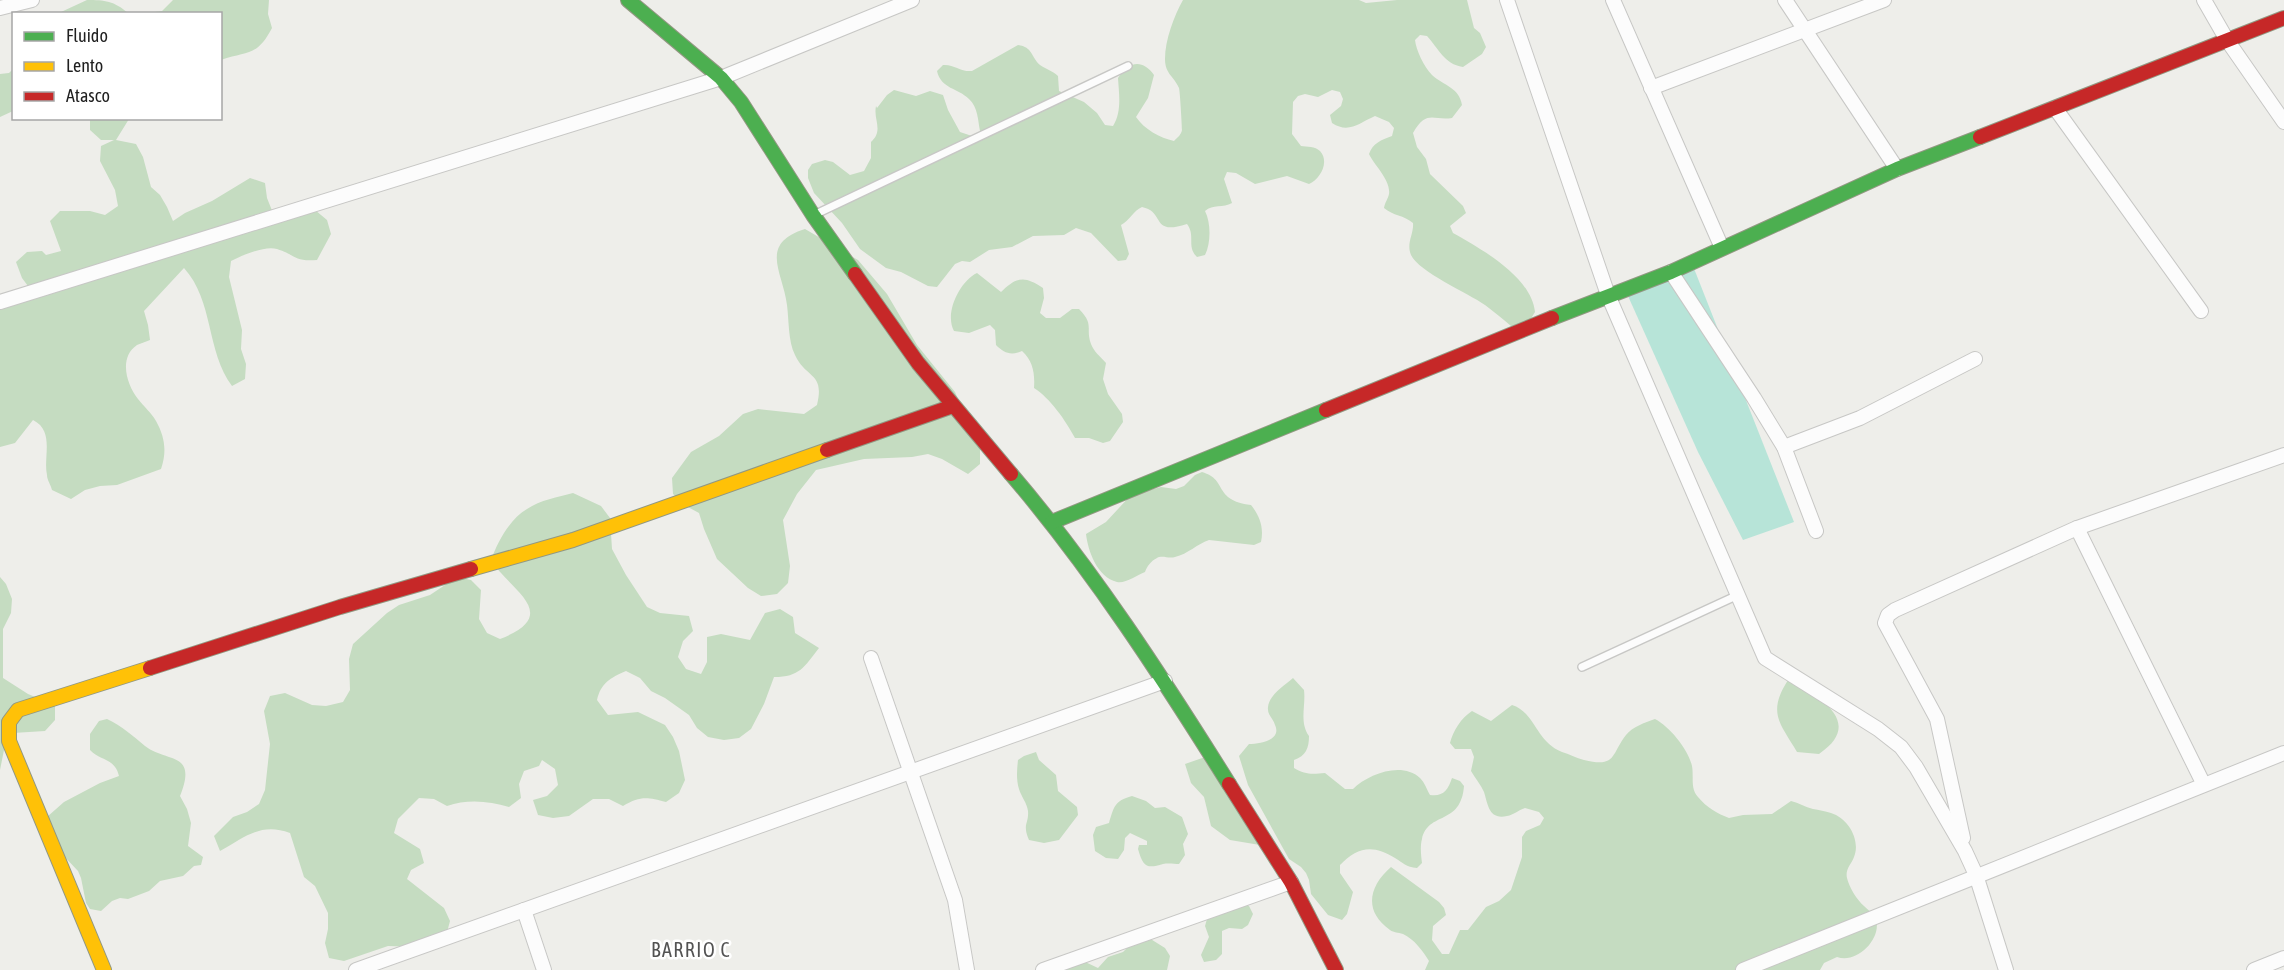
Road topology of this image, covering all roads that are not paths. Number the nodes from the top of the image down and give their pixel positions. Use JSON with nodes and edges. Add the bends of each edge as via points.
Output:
{"nodes":[{"id":1,"x":32,"y":0,"type":"edge"},
{"id":2,"x":628,"y":0,"type":"edge"},
{"id":3,"x":912,"y":0,"type":"edge"},
{"id":4,"x":1507,"y":0,"type":"edge"},
{"id":5,"x":1613,"y":0,"type":"edge"},
{"id":6,"x":1785,"y":0,"type":"edge"},
{"id":7,"x":1884,"y":0,"type":"edge"},
{"id":8,"x":2204,"y":0,"type":"edge"},
{"id":9,"x":0,"y":8,"type":"edge"},
{"id":10,"x":2284,"y":18,"type":"edge"},
{"id":11,"x":1803,"y":30,"type":"junction"},
{"id":12,"x":2227,"y":40,"type":"junction"},
{"id":13,"x":1128,"y":66,"type":"dead end"},
{"id":14,"x":721,"y":78,"type":"junction"},
{"id":15,"x":1651,"y":88,"type":"junction"},
{"id":16,"x":2055,"y":108,"type":"junction"},
{"id":17,"x":2284,"y":122,"type":"edge"},
{"id":18,"x":1897,"y":169,"type":"junction"},
{"id":19,"x":813,"y":215,"type":"junction"},
{"id":20,"x":1722,"y":248,"type":"junction"},
{"id":21,"x":1671,"y":272,"type":"junction"},
{"id":22,"x":1608,"y":295,"type":"junction"},
{"id":23,"x":0,"y":302,"type":"edge"},
{"id":24,"x":2201,"y":311,"type":"dead end"},
{"id":25,"x":1975,"y":359,"type":"dead end"},
{"id":26,"x":953,"y":406,"type":"junction"},
{"id":27,"x":1784,"y":447,"type":"junction"},
{"id":28,"x":2284,"y":455,"type":"edge"},
{"id":29,"x":1053,"y":522,"type":"junction"},
{"id":30,"x":2077,"y":528,"type":"junction"},
{"id":31,"x":1816,"y":531,"type":"dead end"},
{"id":32,"x":1738,"y":595,"type":"junction"},
{"id":33,"x":871,"y":658,"type":"dead end"},
{"id":34,"x":1582,"y":667,"type":"dead end"},
{"id":35,"x":1165,"y":681,"type":"junction"},
{"id":36,"x":2284,"y":753,"type":"edge"},
{"id":37,"x":910,"y":772,"type":"junction"},
{"id":38,"x":2203,"y":783,"type":"junction"},
{"id":39,"x":1965,"y":851,"type":"junction"},
{"id":40,"x":1976,"y":875,"type":"junction"},
{"id":41,"x":1291,"y":882,"type":"junction"},
{"id":42,"x":524,"y":910,"type":"junction"},
{"id":43,"x":2284,"y":958,"type":"edge"},
{"id":44,"x":104,"y":970,"type":"edge"},
{"id":45,"x":356,"y":970,"type":"edge"},
{"id":46,"x":544,"y":970,"type":"edge"},
{"id":47,"x":967,"y":970,"type":"edge"},
{"id":48,"x":1043,"y":970,"type":"edge"},
{"id":49,"x":1336,"y":970,"type":"edge"},
{"id":50,"x":1743,"y":970,"type":"edge"},
{"id":51,"x":2006,"y":970,"type":"edge"},
{"id":52,"x":2254,"y":970,"type":"edge"}],
"edges":[{"from":1,"to":9,"type":"street"},
{"from":2,"to":14,"type":"street"},
{"from":3,"to":14,"type":"street"},
{"from":4,"to":22,"type":"street"},
{"from":5,"to":15,"type":"street"},
{"from":6,"to":11,"type":"street"},
{"from":7,"to":11,"type":"street"},
{"from":8,"to":12,"type":"street"},
{"from":10,"to":12,"type":"street"},
{"from":11,"to":15,"type":"street"},
{"from":11,"to":18,"type":"street"},
{"from":12,"to":16,"type":"street"},
{"from":12,"to":17,"type":"street"},
{"from":13,"to":19,"type":"lane"},
{"from":14,"to":19,"type":"street","via":[[741,102]]},
{"from":14,"to":23,"type":"street"},
{"from":15,"to":20,"type":"street"},
{"from":16,"to":18,"type":"street"},
{"from":16,"to":24,"type":"street"},
{"from":18,"to":20,"type":"street"},
{"from":19,"to":26,"type":"street"},
{"from":20,"to":21,"type":"street"},
{"from":21,"to":22,"type":"street"},
{"from":21,"to":27,"type":"street"},
{"from":22,"to":29,"type":"street"},
{"from":22,"to":32,"type":"street"},
{"from":25,"to":27,"type":"street","via":[[1860,418]]},
{"from":26,"to":29,"type":"street"},
{"from":26,"to":44,"type":"street","via":[[573,540],[340,607],[18,710],[9,722],[9,741]]},
{"from":27,"to":31,"type":"street"},
{"from":28,"to":30,"type":"street"},
{"from":29,"to":35,"type":"street"},
{"from":30,"to":38,"type":"street"},
{"from":30,"to":39,"type":"street","via":[[1888,615],[1885,624],[1937,718]]},
{"from":32,"to":34,"type":"lane"},
{"from":32,"to":39,"type":"street","via":[[1766,658],[1901,747]]},
{"from":33,"to":37,"type":"street"},
{"from":35,"to":37,"type":"street"},
{"from":35,"to":41,"type":"street"},
{"from":36,"to":38,"type":"street"},
{"from":37,"to":42,"type":"street"},
{"from":37,"to":47,"type":"street","via":[[955,900]]},
{"from":38,"to":40,"type":"street"},
{"from":39,"to":40,"type":"street"},
{"from":40,"to":50,"type":"street"},
{"from":40,"to":51,"type":"street"},
{"from":41,"to":48,"type":"street"},
{"from":41,"to":49,"type":"street"},
{"from":42,"to":45,"type":"street"},
{"from":42,"to":46,"type":"street"},
{"from":43,"to":52,"type":"street"}]}
